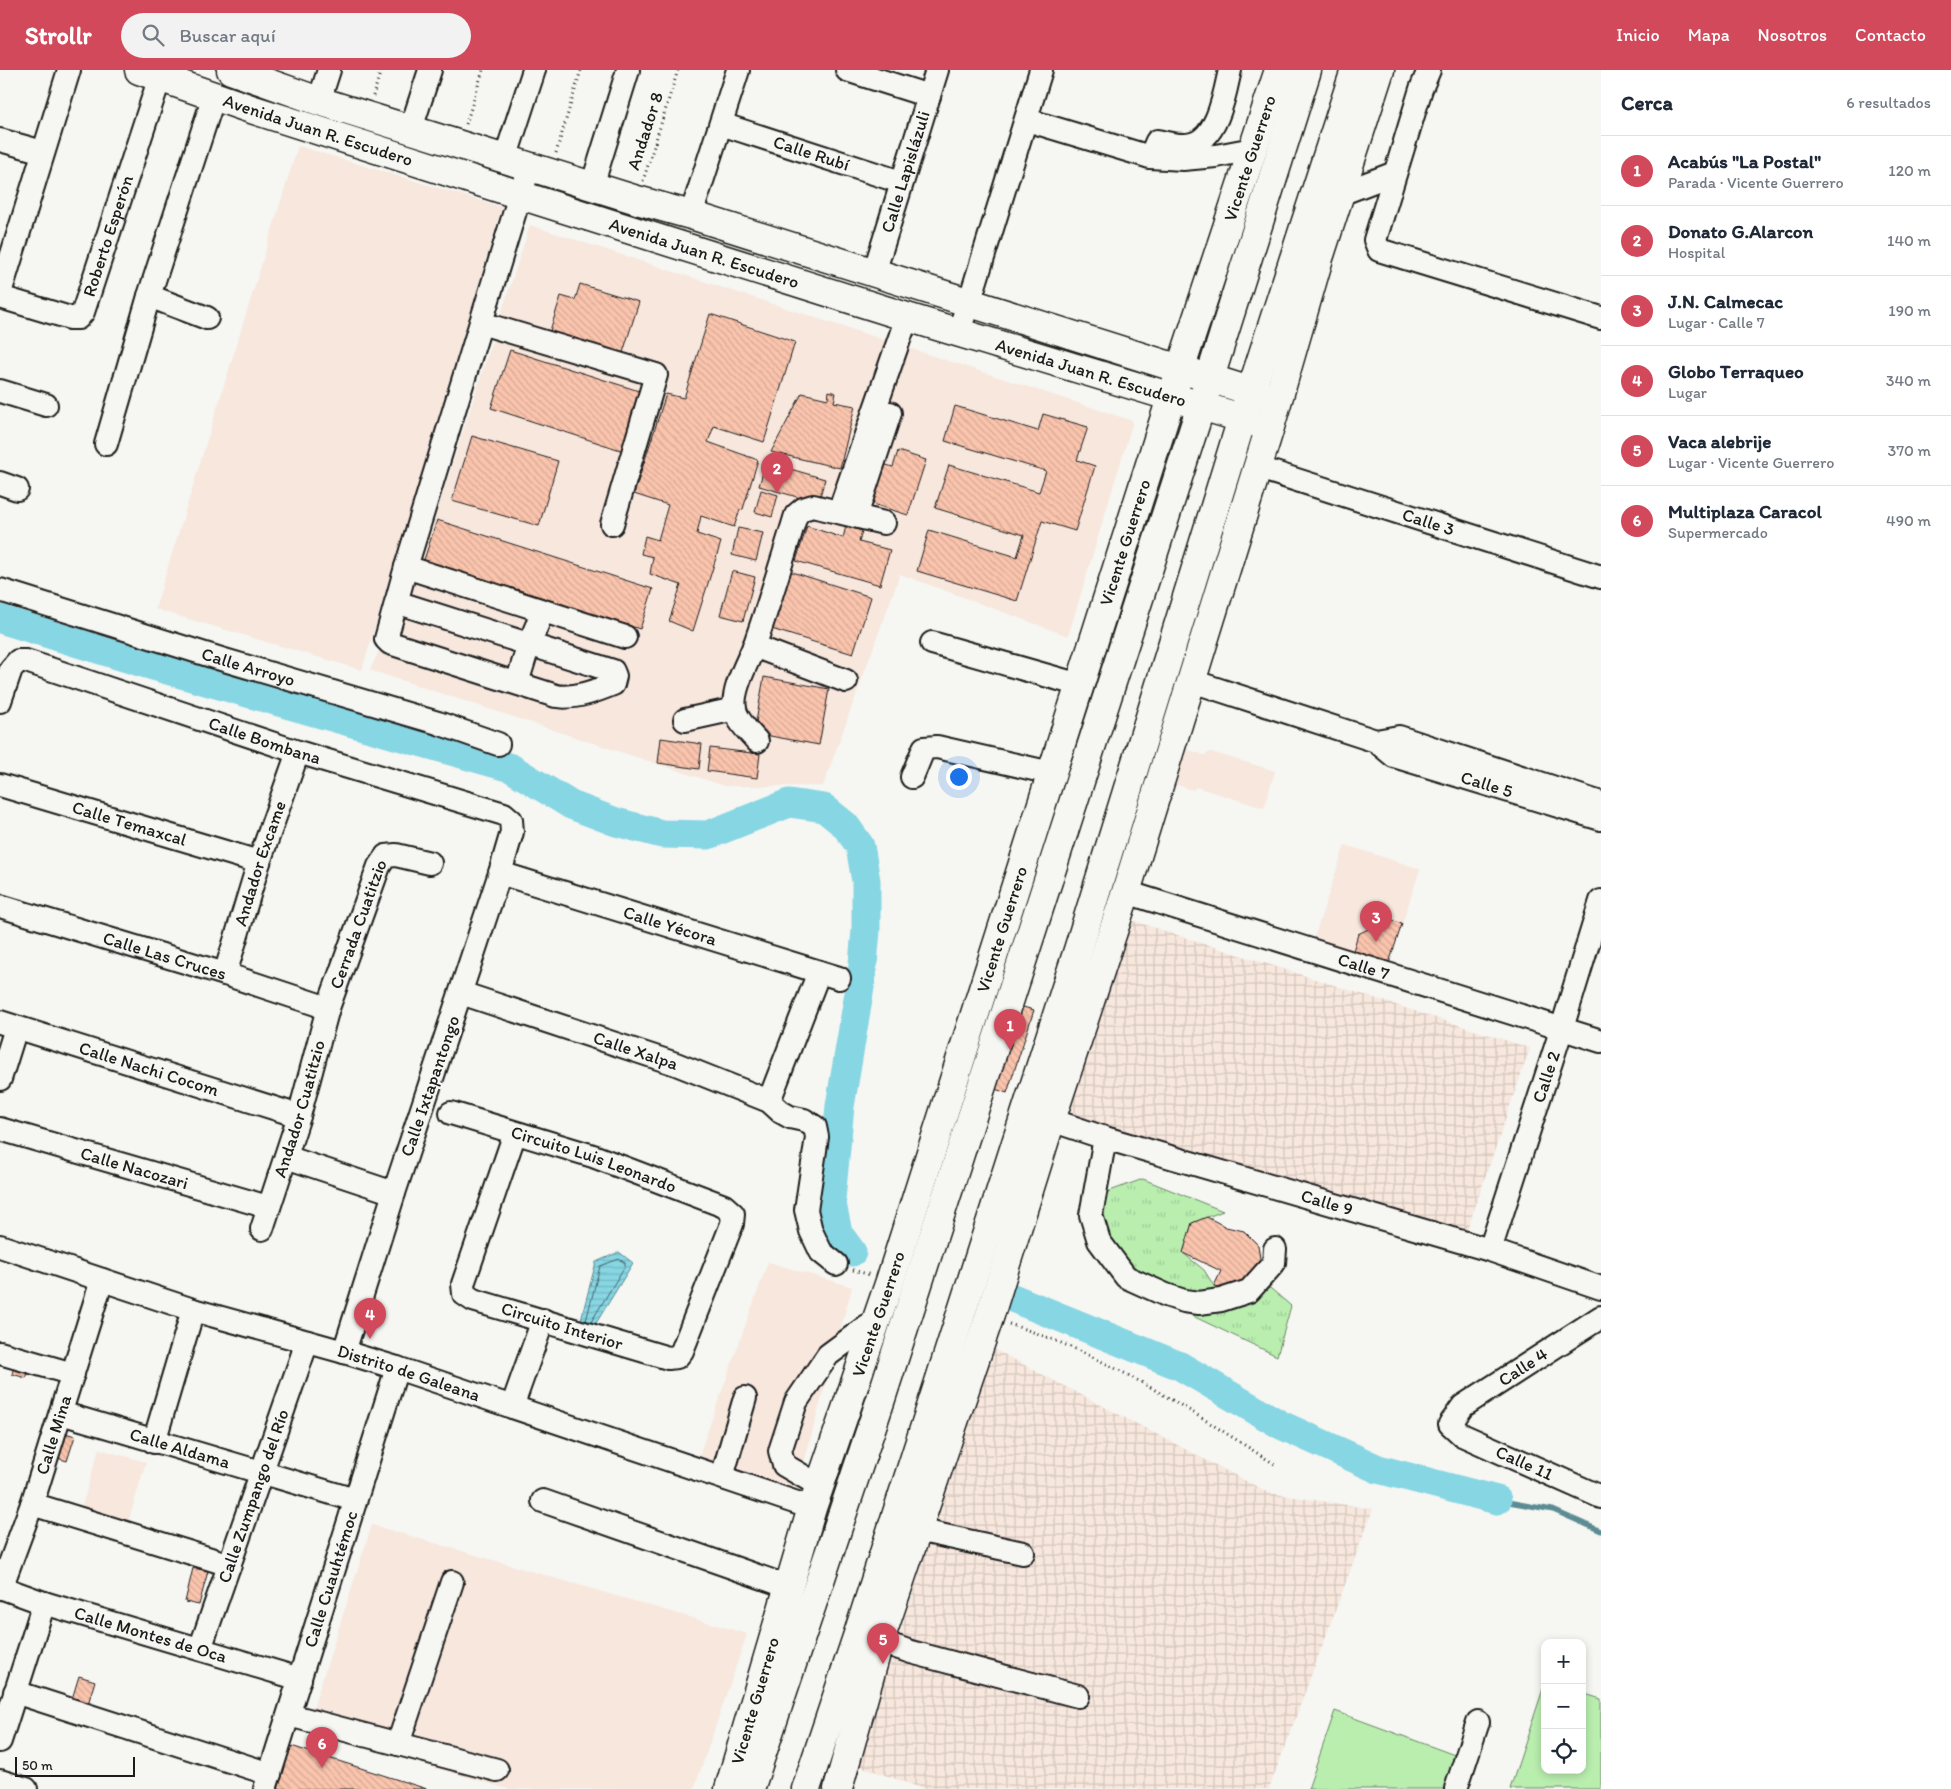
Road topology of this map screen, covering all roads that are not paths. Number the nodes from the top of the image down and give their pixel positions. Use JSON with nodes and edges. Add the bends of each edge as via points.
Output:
{"nodes":[{"id":1,"x":69,"y":70,"type":"edge"},
{"id":2,"x":231,"y":70,"type":"edge"},
{"id":3,"x":329,"y":70,"type":"edge"},
{"id":4,"x":430,"y":70,"type":"edge"},
{"id":5,"x":534,"y":70,"type":"edge"},
{"id":6,"x":628,"y":70,"type":"edge"},
{"id":7,"x":738,"y":70,"type":"edge"},
{"id":8,"x":846,"y":70,"type":"edge"},
{"id":9,"x":937,"y":70,"type":"edge"},
{"id":10,"x":1230,"y":70,"type":"edge"},
{"id":11,"x":1279,"y":70,"type":"edge"},
{"id":12,"x":1307,"y":70,"type":"edge"},
{"id":13,"x":1355,"y":70,"type":"edge"},
{"id":14,"x":1380,"y":70,"type":"edge"},
{"id":15,"x":1429,"y":70,"type":"edge"},
{"id":16,"x":1036,"y":71,"type":"edge"},
{"id":17,"x":150,"y":73,"type":"edge"},
{"id":18,"x":258,"y":74,"type":"edge"},
{"id":19,"x":214,"y":96,"type":"junction"},
{"id":20,"x":929,"y":96,"type":"junction"},
{"id":21,"x":319,"y":101,"type":"junction"},
{"id":22,"x":248,"y":108,"type":"junction"},
{"id":23,"x":366,"y":116,"type":"junction"},
{"id":24,"x":1027,"y":120,"type":"junction"},
{"id":25,"x":721,"y":124,"type":"junction"},
{"id":26,"x":411,"y":129,"type":"junction"},
{"id":27,"x":0,"y":140,"type":"edge"},
{"id":28,"x":358,"y":143,"type":"junction"},
{"id":29,"x":1252,"y":149,"type":"junction"},
{"id":30,"x":43,"y":152,"type":"junction"},
{"id":31,"x":1150,"y":157,"type":"junction"},
{"id":32,"x":528,"y":166,"type":"junction"},
{"id":33,"x":1395,"y":173,"type":"junction"},
{"id":34,"x":901,"y":182,"type":"junction"},
{"id":35,"x":592,"y":186,"type":"junction"},
{"id":36,"x":1340,"y":194,"type":"junction"},
{"id":37,"x":520,"y":195,"type":"junction"},
{"id":38,"x":691,"y":215,"type":"junction"},
{"id":39,"x":7,"y":242,"type":"edge"},
{"id":40,"x":874,"y":273,"type":"junction"},
{"id":41,"x":0,"y":293,"type":"edge"},
{"id":42,"x":149,"y":296,"type":"junction"},
{"id":43,"x":0,"y":297,"type":"edge"},
{"id":44,"x":970,"y":303,"type":"junction"},
{"id":45,"x":207,"y":318,"type":"dead end"},
{"id":46,"x":1601,"y":318,"type":"edge"},
{"id":47,"x":914,"y":319,"type":"junction"},
{"id":48,"x":481,"y":323,"type":"junction"},
{"id":49,"x":958,"y":332,"type":"junction"},
{"id":50,"x":1180,"y":370,"type":"junction"},
{"id":51,"x":1208,"y":378,"type":"junction"},
{"id":52,"x":0,"y":391,"type":"edge"},
{"id":53,"x":1252,"y":392,"type":"junction"},
{"id":54,"x":1171,"y":398,"type":"junction"},
{"id":55,"x":1278,"y":399,"type":"junction"},
{"id":56,"x":46,"y":405,"type":"dead end"},
{"id":57,"x":1200,"y":406,"type":"junction"},
{"id":58,"x":1242,"y":419,"type":"junction"},
{"id":59,"x":1270,"y":427,"type":"junction"},
{"id":60,"x":106,"y":444,"type":"dead end"},
{"id":61,"x":1256,"y":467,"type":"junction"},
{"id":62,"x":848,"y":514,"type":"junction"},
{"id":63,"x":884,"y":523,"type":"dead end"},
{"id":64,"x":612,"y":524,"type":"dead end"},
{"id":65,"x":406,"y":566,"type":"junction"},
{"id":66,"x":1601,"y":577,"type":"edge"},
{"id":67,"x":0,"y":590,"type":"edge"},
{"id":68,"x":396,"y":602,"type":"junction"},
{"id":69,"x":543,"y":611,"type":"junction"},
{"id":70,"x":625,"y":636,"type":"dead end"},
{"id":71,"x":932,"y":643,"type":"dead end"},
{"id":72,"x":529,"y":644,"type":"junction"},
{"id":73,"x":754,"y":646,"type":"junction"},
{"id":74,"x":846,"y":681,"type":"dead end"},
{"id":75,"x":1192,"y":681,"type":"junction"},
{"id":76,"x":517,"y":683,"type":"junction"},
{"id":77,"x":1080,"y":685,"type":"junction"},
{"id":78,"x":0,"y":701,"type":"edge"},
{"id":79,"x":735,"y":709,"type":"junction"},
{"id":80,"x":685,"y":720,"type":"dead end"},
{"id":81,"x":757,"y":741,"type":"dead end"},
{"id":82,"x":1376,"y":741,"type":"junction"},
{"id":83,"x":498,"y":744,"type":"dead end"},
{"id":84,"x":298,"y":752,"type":"junction"},
{"id":85,"x":1052,"y":774,"type":"junction"},
{"id":86,"x":912,"y":777,"type":"dead end"},
{"id":87,"x":0,"y":785,"type":"edge"},
{"id":88,"x":1601,"y":803,"type":"edge"},
{"id":89,"x":1601,"y":819,"type":"edge"},
{"id":90,"x":511,"y":820,"type":"joint"},
{"id":91,"x":259,"y":862,"type":"junction"},
{"id":92,"x":430,"y":863,"type":"dead end"},
{"id":93,"x":500,"y":873,"type":"junction"},
{"id":94,"x":1126,"y":892,"type":"junction"},
{"id":95,"x":1601,"y":901,"type":"edge"},
{"id":96,"x":0,"y":906,"type":"edge"},
{"id":97,"x":1078,"y":950,"type":"junction"},
{"id":98,"x":1105,"y":957,"type":"junction"},
{"id":99,"x":225,"y":974,"type":"junction"},
{"id":100,"x":461,"y":993,"type":"junction"},
{"id":101,"x":328,"y":1008,"type":"junction"},
{"id":102,"x":8,"y":1025,"type":"edge"},
{"id":103,"x":1562,"y":1028,"type":"junction"},
{"id":104,"x":1601,"y":1041,"type":"edge"},
{"id":105,"x":0,"y":1079,"type":"edge"},
{"id":106,"x":769,"y":1101,"type":"junction"},
{"id":107,"x":451,"y":1113,"type":"dead end"},
{"id":108,"x":299,"y":1116,"type":"junction"},
{"id":109,"x":1051,"y":1120,"type":"junction"},
{"id":110,"x":0,"y":1128,"type":"edge"},
{"id":111,"x":515,"y":1133,"type":"junction"},
{"id":112,"x":1105,"y":1138,"type":"junction"},
{"id":113,"x":286,"y":1157,"type":"junction"},
{"id":114,"x":394,"y":1192,"type":"junction"},
{"id":115,"x":268,"y":1207,"type":"junction"},
{"id":116,"x":733,"y":1214,"type":"joint"},
{"id":117,"x":262,"y":1229,"type":"dead end"},
{"id":118,"x":0,"y":1246,"type":"edge"},
{"id":119,"x":1275,"y":1249,"type":"dead end"},
{"id":120,"x":1490,"y":1250,"type":"junction"},
{"id":121,"x":836,"y":1264,"type":"road end"},
{"id":122,"x":102,"y":1280,"type":"junction"},
{"id":123,"x":1601,"y":1288,"type":"edge"},
{"id":124,"x":193,"y":1310,"type":"junction"},
{"id":125,"x":1601,"y":1317,"type":"edge"},
{"id":126,"x":878,"y":1318,"type":"junction"},
{"id":127,"x":543,"y":1320,"type":"junction"},
{"id":128,"x":307,"y":1342,"type":"junction"},
{"id":129,"x":344,"y":1352,"type":"junction"},
{"id":130,"x":0,"y":1353,"type":"edge"},
{"id":131,"x":397,"y":1368,"type":"junction"},
{"id":132,"x":73,"y":1374,"type":"junction"},
{"id":133,"x":745,"y":1398,"type":"dead end"},
{"id":134,"x":512,"y":1407,"type":"junction"},
{"id":135,"x":61,"y":1413,"type":"junction"},
{"id":136,"x":1450,"y":1424,"type":"joint"},
{"id":137,"x":154,"y":1442,"type":"junction"},
{"id":138,"x":261,"y":1473,"type":"junction"},
{"id":139,"x":722,"y":1477,"type":"junction"},
{"id":140,"x":816,"y":1497,"type":"junction"},
{"id":141,"x":1601,"y":1497,"type":"edge"},
{"id":142,"x":355,"y":1500,"type":"junction"},
{"id":143,"x":543,"y":1501,"type":"dead end"},
{"id":144,"x":32,"y":1504,"type":"junction"},
{"id":145,"x":907,"y":1522,"type":"junction"},
{"id":146,"x":1022,"y":1553,"type":"dead end"},
{"id":147,"x":230,"y":1565,"type":"junction"},
{"id":148,"x":452,"y":1582,"type":"dead end"},
{"id":149,"x":819,"y":1583,"type":"junction"},
{"id":150,"x":1,"y":1587,"type":"edge"},
{"id":151,"x":789,"y":1587,"type":"junction"},
{"id":152,"x":44,"y":1602,"type":"junction"},
{"id":153,"x":869,"y":1638,"type":"junction"},
{"id":154,"x":200,"y":1649,"type":"junction"},
{"id":155,"x":300,"y":1679,"type":"junction"},
{"id":156,"x":15,"y":1692,"type":"junction"},
{"id":157,"x":1078,"y":1696,"type":"dead end"},
{"id":158,"x":289,"y":1715,"type":"junction"},
{"id":159,"x":1478,"y":1722,"type":"dead end"},
{"id":160,"x":0,"y":1741,"type":"edge"},
{"id":161,"x":398,"y":1744,"type":"junction"},
{"id":162,"x":497,"y":1770,"type":"dead end"},
{"id":163,"x":0,"y":1781,"type":"edge"},
{"id":164,"x":268,"y":1782,"type":"edge"},
{"id":165,"x":26,"y":1789,"type":"edge"},
{"id":166,"x":729,"y":1789,"type":"edge"},
{"id":167,"x":750,"y":1789,"type":"edge"},
{"id":168,"x":806,"y":1789,"type":"edge"},
{"id":169,"x":838,"y":1789,"type":"edge"},
{"id":170,"x":1456,"y":1789,"type":"edge"}],
"edges":[{"from":1,"to":30,"type":"street"},
{"from":2,"to":18,"type":"main road","name":"Avenida Juan R. Escudero"},
{"from":3,"to":21,"type":"street"},
{"from":4,"to":26,"type":"street"},
{"from":5,"to":32,"type":"street"},
{"from":6,"to":35,"type":"street"},
{"from":7,"to":25,"type":"street"},
{"from":8,"to":20,"type":"street"},
{"from":9,"to":20,"type":"street","name":"Calle Lapislázuli"},
{"from":10,"to":31,"type":"street","via":[[1219,113],[1207,134],[1194,144],[1180,146],[1157,141]]},
{"from":11,"to":29,"type":"main road","name":"Vicente Guerrero"},
{"from":12,"to":51,"type":"main road"},
{"from":13,"to":53,"type":"main road"},
{"from":14,"to":36,"type":"main road"},
{"from":15,"to":33,"type":"street"},
{"from":16,"to":24,"type":"street"},
{"from":17,"to":19,"type":"main road","name":"Avenida Juan R. Escudero"},
{"from":17,"to":43,"type":"street","name":"Roberto Esperón","via":[[83,312],[78,318],[70,318]]},
{"from":18,"to":21,"type":"main road","name":"Avenida Juan R. Escudero"},
{"from":18,"to":22,"type":"main road"},
{"from":19,"to":22,"type":"main road","name":"Avenida Juan R. Escudero"},
{"from":19,"to":42,"type":"street"},
{"from":20,"to":34,"type":"street","name":"Calle Lapislázuli"},
{"from":21,"to":23,"type":"main road","name":"Avenida Juan R. Escudero"},
{"from":22,"to":28,"type":"main road","name":"Avenida Juan R. Escudero"},
{"from":23,"to":26,"type":"main road","name":"Avenida Juan R. Escudero"},
{"from":23,"to":28,"type":"main road"},
{"from":24,"to":31,"type":"street"},
{"from":24,"to":44,"type":"street"},
{"from":25,"to":34,"type":"street","name":"Calle Rubí"},
{"from":25,"to":38,"type":"street"},
{"from":26,"to":32,"type":"main road","name":"Avenida Juan R. Escudero"},
{"from":27,"to":30,"type":"street"},
{"from":28,"to":37,"type":"main road","name":"Avenida Juan R. Escudero"},
{"from":29,"to":31,"type":"street","via":[[1182,159]]},
{"from":29,"to":50,"type":"main road","name":"Vicente Guerrero"},
{"from":30,"to":39,"type":"street"},
{"from":32,"to":35,"type":"main road","name":"Avenida Juan R. Escudero"},
{"from":32,"to":37,"type":"street"},
{"from":33,"to":36,"type":"street"},
{"from":33,"to":46,"type":"street","via":[[1375,240],[1379,250]]},
{"from":34,"to":40,"type":"street","name":"Calle Lapislázuli"},
{"from":35,"to":38,"type":"main road","name":"Avenida Juan R. Escudero"},
{"from":36,"to":55,"type":"main road"},
{"from":37,"to":47,"type":"main road","name":"Avenida Juan R. Escudero"},
{"from":37,"to":48,"type":"street"},
{"from":38,"to":40,"type":"main road","name":"Avenida Juan R. Escudero"},
{"from":39,"to":41,"type":"street"},
{"from":40,"to":44,"type":"main road","name":"Avenida Juan R. Escudero"},
{"from":42,"to":45,"type":"street"},
{"from":42,"to":60,"type":"street"},
{"from":44,"to":49,"type":"street"},
{"from":44,"to":50,"type":"main road","name":"Avenida Juan R. Escudero"},
{"from":47,"to":49,"type":"main road","name":"Avenida Juan R. Escudero"},
{"from":47,"to":62,"type":"street"},
{"from":48,"to":64,"type":"street","via":[[656,376]]},
{"from":48,"to":65,"type":"street"},
{"from":49,"to":54,"type":"main road","name":"Avenida Juan R. Escudero"},
{"from":50,"to":51,"type":"main road","name":"Avenida Juan R. Escudero"},
{"from":50,"to":54,"type":"main road","name":"Vicente Guerrero"},
{"from":51,"to":53,"type":"main road","name":"Avenida Juan R. Escudero"},
{"from":51,"to":57,"type":"main road"},
{"from":52,"to":56,"type":"street"},
{"from":53,"to":55,"type":"main road","name":"Avenida Juan R. Escudero"},
{"from":53,"to":58,"type":"main road"},
{"from":54,"to":57,"type":"main road","name":"Avenida Juan R. Escudero"},
{"from":54,"to":77,"type":"main road","name":"Vicente Guerrero"},
{"from":55,"to":59,"type":"main road"},
{"from":57,"to":58,"type":"main road","name":"Avenida Juan R. Escudero"},
{"from":57,"to":149,"type":"main road"},
{"from":58,"to":59,"type":"main road","name":"Avenida Juan R. Escudero"},
{"from":58,"to":97,"type":"main road"},
{"from":59,"to":61,"type":"main road"},
{"from":61,"to":66,"type":"street","name":"Calle 3"},
{"from":61,"to":75,"type":"main road"},
{"from":62,"to":63,"type":"street"},
{"from":62,"to":73,"type":"street","via":[[813,506],[796,515]]},
{"from":65,"to":68,"type":"street"},
{"from":65,"to":69,"type":"street"},
{"from":67,"to":83,"type":"street","name":"Calle Arroyo"},
{"from":68,"to":72,"type":"street"},
{"from":68,"to":76,"type":"street","via":[[386,639],[390,643]]},
{"from":69,"to":70,"type":"street"},
{"from":69,"to":72,"type":"street"},
{"from":71,"to":77,"type":"street"},
{"from":72,"to":76,"type":"street"},
{"from":72,"to":76,"type":"street","via":[[613,671],[613,684],[565,698]]},
{"from":73,"to":74,"type":"street"},
{"from":73,"to":79,"type":"street","via":[[743,670]]},
{"from":75,"to":82,"type":"street","name":"Calle 5"},
{"from":75,"to":94,"type":"main road"},
{"from":77,"to":85,"type":"main road","name":"Vicente Guerrero"},
{"from":78,"to":84,"type":"street","name":"Calle Bombana","via":[[11,669],[18,661],[26,662]]},
{"from":79,"to":80,"type":"street"},
{"from":79,"to":81,"type":"street","via":[[742,724]]},
{"from":82,"to":88,"type":"street","name":"Calle 5","via":[[1399,737]]},
{"from":82,"to":89,"type":"street","name":"Calle 5","via":[[1394,756]]},
{"from":84,"to":90,"type":"street","name":"Calle Bombana","via":[[504,814]]},
{"from":84,"to":91,"type":"street","name":"Andador Excame"},
{"from":85,"to":86,"type":"street","via":[[937,747],[924,748]]},
{"from":85,"to":126,"type":"main road","name":"Vicente Guerrero"},
{"from":87,"to":91,"type":"street","name":"Calle Temaxcal"},
{"from":90,"to":93,"type":"street","name":"Calle Ixtapantongo","via":[[512,832]]},
{"from":91,"to":99,"type":"street","name":"Andador Excame"},
{"from":92,"to":101,"type":"street","name":"Cerrada Cuatitzio","via":[[396,855],[386,856],[379,866]]},
{"from":93,"to":100,"type":"street","name":"Calle Ixtapantongo"},
{"from":93,"to":106,"type":"street","name":"Calle Yécora","via":[[829,975]]},
{"from":94,"to":98,"type":"main road"},
{"from":94,"to":103,"type":"street","name":"Calle 7"},
{"from":95,"to":103,"type":"street","name":"Calle 2"},
{"from":96,"to":99,"type":"street","name":"Calle Las Cruces"},
{"from":97,"to":98,"type":"main road"},
{"from":97,"to":145,"type":"main road"},
{"from":98,"to":109,"type":"main road"},
{"from":99,"to":101,"type":"street","name":"Calle Las Cruces"},
{"from":100,"to":106,"type":"street","name":"Calle Xalpa","via":[[676,1064]]},
{"from":100,"to":114,"type":"street","name":"Calle Ixtapantongo"},
{"from":101,"to":108,"type":"street","name":"Andador Cuatitzio"},
{"from":102,"to":105,"type":"street"},
{"from":102,"to":108,"type":"street","name":"Calle Nachi Cocom"},
{"from":103,"to":104,"type":"street","name":"Calle 7"},
{"from":103,"to":120,"type":"street","name":"Calle 2"},
{"from":106,"to":121,"type":"street","name":"Calle Xalpa","via":[[781,1112],[804,1120],[815,1128],[817,1137],[806,1210],[821,1252]]},
{"from":107,"to":111,"type":"street","name":"Circuito Luis Leonardo"},
{"from":108,"to":113,"type":"street","name":"Andador Cuatitzio"},
{"from":109,"to":112,"type":"street","name":"Calle 9"},
{"from":109,"to":145,"type":"main road","via":[[989,1318]]},
{"from":110,"to":115,"type":"street","name":"Calle Nacozari"},
{"from":111,"to":116,"type":"street","name":"Circuito Luis Leonardo","via":[[593,1156],[724,1206]]},
{"from":111,"to":127,"type":"street","name":"Circuito Interior","via":[[463,1284],[464,1294],[473,1300]]},
{"from":112,"to":119,"type":"street","via":[[1091,1215],[1099,1241],[1126,1277],[1184,1301],[1221,1300],[1249,1291],[1274,1264]]},
{"from":112,"to":120,"type":"street","name":"Calle 9"},
{"from":113,"to":114,"type":"street"},
{"from":113,"to":115,"type":"street","name":"Andador Cuatitzio"},
{"from":114,"to":129,"type":"street","name":"Calle Ixtapantongo"},
{"from":115,"to":117,"type":"street"},
{"from":116,"to":127,"type":"street","name":"Circuito Interior","via":[[732,1224],[677,1357],[668,1358]]},
{"from":118,"to":122,"type":"street","name":"Distrito de Galeana"},
{"from":120,"to":123,"type":"street","name":"Calle 9"},
{"from":122,"to":124,"type":"street","name":"Distrito de Galeana"},
{"from":122,"to":132,"type":"street","name":"Calle Mina"},
{"from":124,"to":128,"type":"street","name":"Distrito de Galeana"},
{"from":124,"to":137,"type":"street"},
{"from":125,"to":136,"type":"street","name":"Calle 4","via":[[1462,1406]]},
{"from":126,"to":140,"type":"main road","name":"Vicente Guerrero"},
{"from":126,"to":140,"type":"street","via":[[828,1355],[796,1402],[780,1451],[784,1465]]},
{"from":127,"to":134,"type":"street"},
{"from":128,"to":129,"type":"street","name":"Distrito de Galeana"},
{"from":128,"to":138,"type":"street","name":"Calle Zumpango del Río"},
{"from":129,"to":131,"type":"street","name":"Distrito de Galeana"},
{"from":130,"to":132,"type":"street"},
{"from":131,"to":134,"type":"street","name":"Distrito de Galeana"},
{"from":131,"to":142,"type":"street","name":"Calle Cuauhtémoc"},
{"from":132,"to":135,"type":"street","name":"Calle Mina"},
{"from":133,"to":139,"type":"street"},
{"from":134,"to":139,"type":"street","name":"Distrito de Galeana"},
{"from":135,"to":137,"type":"street","name":"Calle Aldama"},
{"from":135,"to":144,"type":"street","name":"Calle Mina"},
{"from":136,"to":141,"type":"street","name":"Calle 11","via":[[1462,1435]]},
{"from":137,"to":138,"type":"street","name":"Calle Aldama"},
{"from":138,"to":142,"type":"street","name":"Calle Aldama"},
{"from":138,"to":147,"type":"street","name":"Calle Zumpango del Río"},
{"from":139,"to":140,"type":"street","name":"Distrito de Galeana"},
{"from":140,"to":149,"type":"main road"},
{"from":140,"to":151,"type":"main road","name":"Vicente Guerrero"},
{"from":142,"to":155,"type":"street","name":"Calle Cuauhtémoc"},
{"from":143,"to":151,"type":"street"},
{"from":144,"to":147,"type":"street"},
{"from":144,"to":150,"type":"street","name":"Calle Mina"},
{"from":145,"to":146,"type":"street"},
{"from":145,"to":153,"type":"main road"},
{"from":147,"to":154,"type":"street","name":"Calle Zumpango del Río"},
{"from":148,"to":161,"type":"street"},
{"from":149,"to":167,"type":"main road"},
{"from":150,"to":152,"type":"street","name":"Calle Montes de Oca"},
{"from":151,"to":166,"type":"main road","name":"Vicente Guerrero"},
{"from":152,"to":154,"type":"street","name":"Calle Montes de Oca"},
{"from":152,"to":156,"type":"street"},
{"from":153,"to":157,"type":"street"},
{"from":153,"to":168,"type":"main road"},
{"from":153,"to":169,"type":"main road"},
{"from":154,"to":155,"type":"street","name":"Calle Montes de Oca"},
{"from":155,"to":158,"type":"street","name":"Calle Cuauhtémoc"},
{"from":156,"to":160,"type":"street"},
{"from":156,"to":164,"type":"street"},
{"from":158,"to":161,"type":"street"},
{"from":158,"to":164,"type":"street","name":"Calle Cuauhtémoc"},
{"from":159,"to":170,"type":"street"},
{"from":161,"to":162,"type":"street"},
{"from":163,"to":165,"type":"street"}]}
